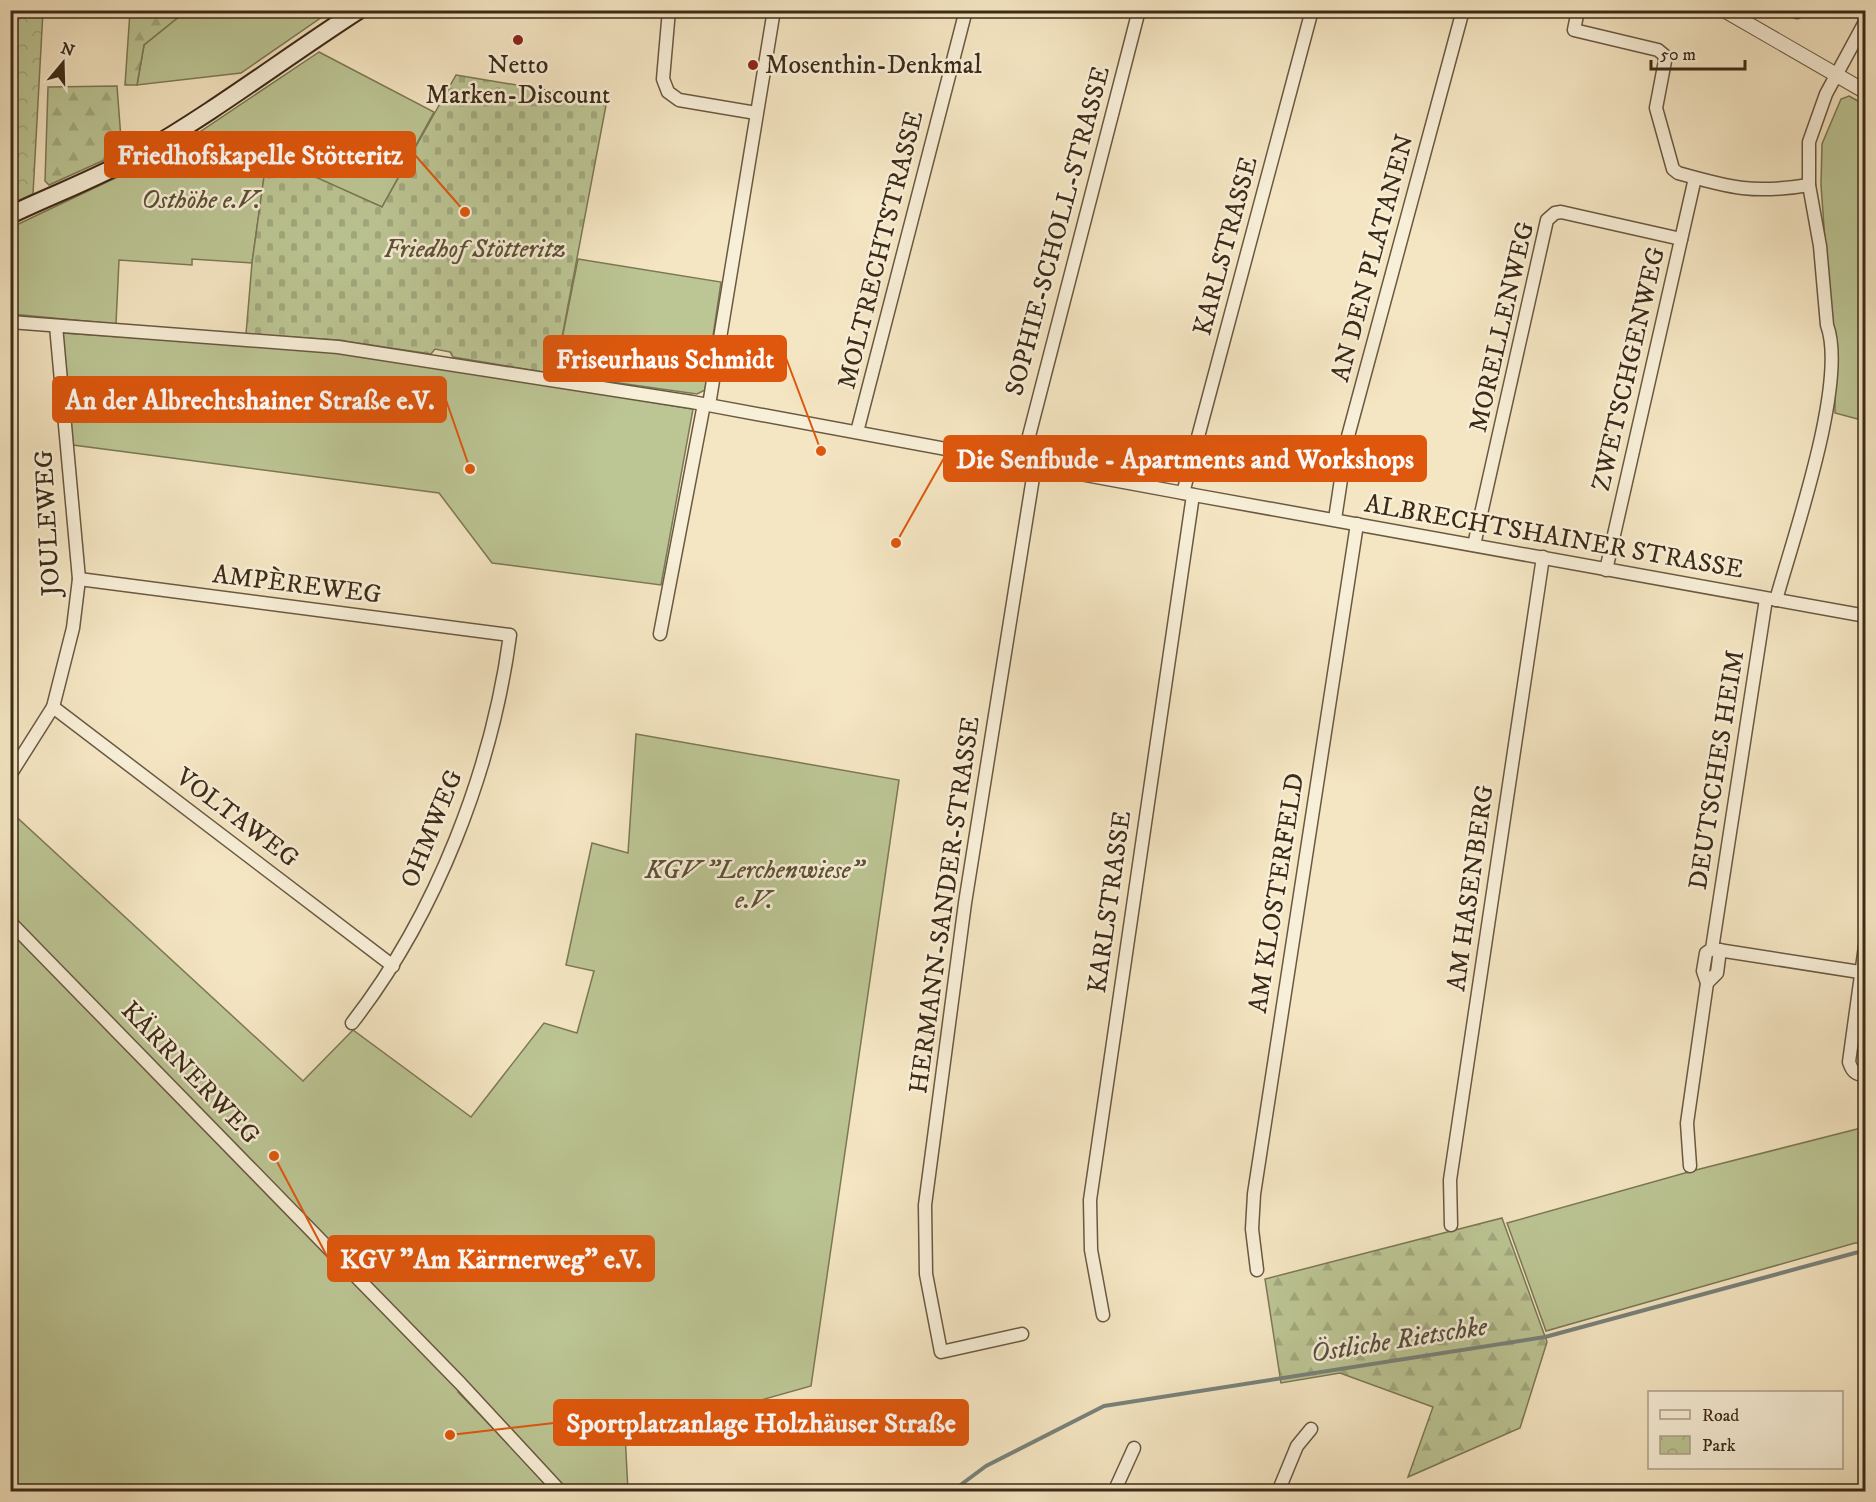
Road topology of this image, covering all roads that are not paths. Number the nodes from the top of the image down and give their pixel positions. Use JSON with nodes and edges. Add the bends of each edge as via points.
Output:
{"nodes":[{"id":1,"x":359,"y":10,"type":"edge"},
{"id":2,"x":669,"y":10,"type":"edge"},
{"id":3,"x":774,"y":10,"type":"edge"},
{"id":4,"x":966,"y":10,"type":"edge"},
{"id":5,"x":1139,"y":10,"type":"edge"},
{"id":6,"x":1312,"y":10,"type":"edge"},
{"id":7,"x":1464,"y":10,"type":"edge"},
{"id":8,"x":1578,"y":10,"type":"edge"},
{"id":9,"x":1726,"y":11,"type":"edge"},
{"id":10,"x":1866,"y":20,"type":"edge"},
{"id":11,"x":1836,"y":75,"type":"junction"},
{"id":12,"x":1866,"y":92,"type":"edge"},
{"id":13,"x":756,"y":113,"type":"junction"},
{"id":14,"x":1695,"y":178,"type":"junction"},
{"id":15,"x":1809,"y":185,"type":"junction"},
{"id":16,"x":10,"y":215,"type":"edge"},
{"id":17,"x":1681,"y":239,"type":"junction"},
{"id":18,"x":10,"y":322,"type":"edge"},
{"id":19,"x":56,"y":326,"type":"junction"},
{"id":20,"x":707,"y":404,"type":"junction"},
{"id":21,"x":857,"y":432,"type":"junction"},
{"id":22,"x":1022,"y":463,"type":"junction"},
{"id":23,"x":1035,"y":465,"type":"junction"},
{"id":24,"x":1188,"y":494,"type":"junction"},
{"id":25,"x":1335,"y":519,"type":"junction"},
{"id":26,"x":1357,"y":524,"type":"junction"},
{"id":27,"x":1474,"y":545,"type":"junction"},
{"id":28,"x":1543,"y":557,"type":"junction"},
{"id":29,"x":1606,"y":570,"type":"junction"},
{"id":30,"x":79,"y":579,"type":"junction"},
{"id":31,"x":1771,"y":600,"type":"junction"},
{"id":32,"x":1866,"y":616,"type":"edge"},
{"id":33,"x":660,"y":634,"type":"dead end"},
{"id":34,"x":510,"y":635,"type":"joint"},
{"id":35,"x":53,"y":707,"type":"junction"},
{"id":36,"x":10,"y":776,"type":"edge"},
{"id":37,"x":10,"y":922,"type":"edge"},
{"id":38,"x":1866,"y":939,"type":"edge"},
{"id":39,"x":1716,"y":949,"type":"junction"},
{"id":40,"x":393,"y":966,"type":"junction"},
{"id":41,"x":1863,"y":973,"type":"edge"},
{"id":42,"x":352,"y":1023,"type":"dead end"},
{"id":43,"x":1866,"y":1075,"type":"edge"},
{"id":44,"x":1690,"y":1166,"type":"dead end"},
{"id":45,"x":1451,"y":1225,"type":"dead end"},
{"id":46,"x":1257,"y":1270,"type":"dead end"},
{"id":47,"x":1103,"y":1315,"type":"dead end"},
{"id":48,"x":1022,"y":1334,"type":"dead end"},
{"id":49,"x":1311,"y":1430,"type":"dead end"},
{"id":50,"x":1134,"y":1448,"type":"dead end"},
{"id":51,"x":561,"y":1491,"type":"edge"},
{"id":52,"x":1114,"y":1491,"type":"edge"},
{"id":53,"x":1278,"y":1491,"type":"edge"}],
"edges":[{"from":1,"to":16,"type":"main road","via":[[228,100],[142,153]]},
{"from":2,"to":13,"type":"street","via":[[663,79],[668,92],[679,100]]},
{"from":3,"to":13,"type":"street"},
{"from":4,"to":21,"type":"street","name":"MOLTRECHTSTRASSE"},
{"from":5,"to":22,"type":"street","name":"SOPHIE-SCHOLL-STRASSE"},
{"from":6,"to":24,"type":"street","name":"KARLSTRASSE"},
{"from":7,"to":25,"type":"street","name":"AN DEN PLATANEN","via":[[1347,440]]},
{"from":8,"to":14,"type":"street","via":[[1574,30],[1664,55],[1655,102],[1663,140],[1673,170]]},
{"from":9,"to":11,"type":"street"},
{"from":10,"to":11,"type":"street","name":"DEUTSCHES HEIM"},
{"from":11,"to":12,"type":"street"},
{"from":11,"to":15,"type":"street","name":"DEUTSCHES HEIM","via":[[1813,125]]},
{"from":13,"to":20,"type":"street"},
{"from":14,"to":15,"type":"street","via":[[1751,191]]},
{"from":14,"to":17,"type":"street","name":"ZWETSCHGENWEG"},
{"from":15,"to":31,"type":"street","name":"DEUTSCHES HEIM","via":[[1830,333],[1830,381],[1824,427]]},
{"from":17,"to":27,"type":"street","name":"MORELLENWEG","via":[[1561,212],[1547,220]]},
{"from":17,"to":29,"type":"street","name":"ZWETSCHGENWEG"},
{"from":18,"to":19,"type":"street","name":"ALBRECHTSHAINER STRASSE"},
{"from":19,"to":20,"type":"street","name":"ALBRECHTSHAINER STRASSE","via":[[338,347]]},
{"from":19,"to":30,"type":"street","name":"JOULEWEG"},
{"from":20,"to":21,"type":"street","name":"ALBRECHTSHAINER STRASSE"},
{"from":20,"to":33,"type":"street"},
{"from":21,"to":22,"type":"street","name":"ALBRECHTSHAINER STRASSE"},
{"from":22,"to":23,"type":"street","name":"ALBRECHTSHAINER STRASSE"},
{"from":23,"to":24,"type":"street","name":"ALBRECHTSHAINER STRASSE"},
{"from":23,"to":48,"type":"street","name":"HERMANN-SANDER-STRASSE","via":[[965,903],[925,1205],[926,1274],[941,1352]]},
{"from":24,"to":25,"type":"street","name":"ALBRECHTSHAINER STRASSE"},
{"from":24,"to":47,"type":"street","name":"KARLSTRASSE","via":[[1090,1200],[1091,1250]]},
{"from":25,"to":26,"type":"street","name":"ALBRECHTSHAINER STRASSE"},
{"from":26,"to":27,"type":"street","name":"ALBRECHTSHAINER STRASSE"},
{"from":26,"to":46,"type":"street","name":"AM KLOSTERFELD","via":[[1254,1194],[1252,1229]]},
{"from":27,"to":28,"type":"street","name":"ALBRECHTSHAINER STRASSE"},
{"from":28,"to":29,"type":"street","name":"ALBRECHTSHAINER STRASSE"},
{"from":28,"to":45,"type":"street","name":"AM HASENBERG","via":[[1450,1179]]},
{"from":29,"to":31,"type":"street","name":"ALBRECHTSHAINER STRASSE"},
{"from":30,"to":34,"type":"street","name":"AMPÈREWEG"},
{"from":30,"to":35,"type":"street","name":"JOULEWEG","via":[[73,628]]},
{"from":31,"to":32,"type":"street","name":"ALBRECHTSHAINER STRASSE"},
{"from":31,"to":39,"type":"street","name":"DEUTSCHES HEIM"},
{"from":34,"to":40,"type":"street","name":"OHMWEG","via":[[504,678],[481,771],[440,873]]},
{"from":35,"to":36,"type":"street","name":"JOULEWEG"},
{"from":35,"to":40,"type":"street","name":"VOLTAWEG"},
{"from":37,"to":51,"type":"street","name":"KÄRRNERWEG"},
{"from":38,"to":41,"type":"street"},
{"from":39,"to":41,"type":"street"},
{"from":39,"to":44,"type":"street","name":"DEUTSCHES HEIM","via":[[1706,952],[1703,971],[1707,983],[1687,1123]]},
{"from":40,"to":42,"type":"street","name":"OHMWEG"},
{"from":41,"to":43,"type":"street","via":[[1849,1062],[1851,1070]]},
{"from":49,"to":53,"type":"street","via":[[1297,1446]]},
{"from":50,"to":52,"type":"street"}]}
